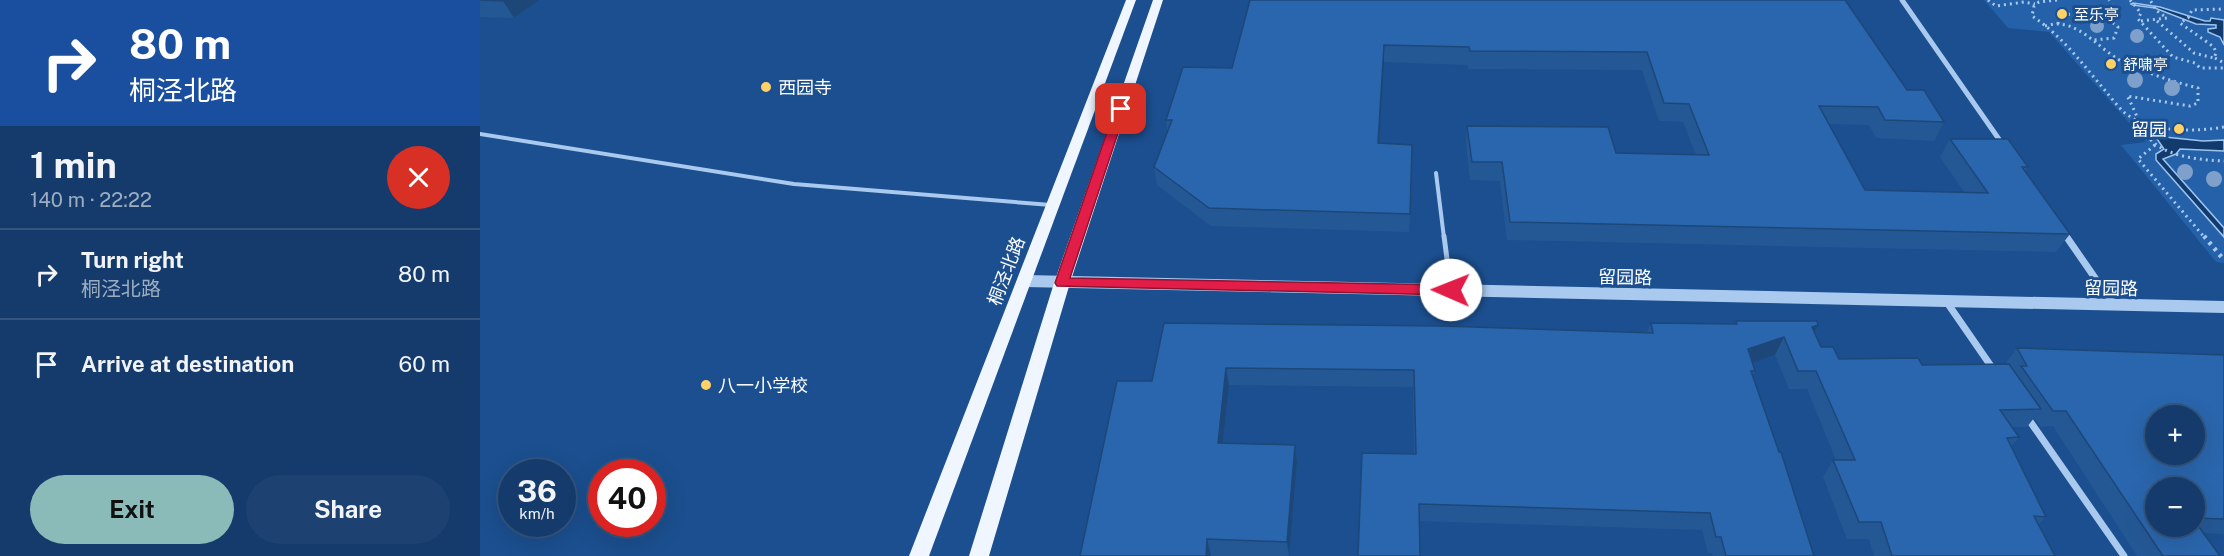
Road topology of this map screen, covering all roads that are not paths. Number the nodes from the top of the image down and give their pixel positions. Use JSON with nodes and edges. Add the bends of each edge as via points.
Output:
{"nodes":[{"id":1,"x":1131,"y":0,"type":"edge"},
{"id":2,"x":1158,"y":0,"type":"edge"},
{"id":3,"x":1902,"y":0,"type":"edge"},
{"id":4,"x":480,"y":134,"type":"edge"},
{"id":5,"x":2005,"y":148,"type":"edge"},
{"id":6,"x":1436,"y":173,"type":"dead end"},
{"id":7,"x":1053,"y":205,"type":"junction"},
{"id":8,"x":2060,"y":227,"type":"edge"},
{"id":9,"x":1025,"y":281,"type":"junction"},
{"id":10,"x":1062,"y":283,"type":"junction"},
{"id":11,"x":1451,"y":290,"type":"junction"},
{"id":12,"x":1945,"y":301,"type":"junction"},
{"id":13,"x":2113,"y":304,"type":"junction"},
{"id":14,"x":2224,"y":307,"type":"edge"},
{"id":15,"x":2000,"y":379,"type":"edge"},
{"id":16,"x":2021,"y":409,"type":"edge"},
{"id":17,"x":919,"y":556,"type":"edge"},
{"id":18,"x":979,"y":556,"type":"edge"},
{"id":19,"x":2124,"y":556,"type":"edge"}],
"edges":[{"from":1,"to":7,"type":"main road","name":"桐泾北路"},
{"from":2,"to":10,"type":"main road"},
{"from":3,"to":5,"type":"street"},
{"from":4,"to":7,"type":"lane","via":[[794,184]]},
{"from":6,"to":11,"type":"lane"},
{"from":7,"to":9,"type":"main road","name":"桐泾北路"},
{"from":8,"to":13,"type":"street"},
{"from":9,"to":10,"type":"street","name":"留园路"},
{"from":9,"to":17,"type":"main road","name":"桐泾北路"},
{"from":10,"to":11,"type":"street","name":"留园路"},
{"from":10,"to":18,"type":"main road"},
{"from":11,"to":12,"type":"street","name":"留园路"},
{"from":12,"to":13,"type":"street","name":"留园路"},
{"from":12,"to":15,"type":"street"},
{"from":13,"to":14,"type":"street","name":"留园路"},
{"from":16,"to":19,"type":"street"}]}
